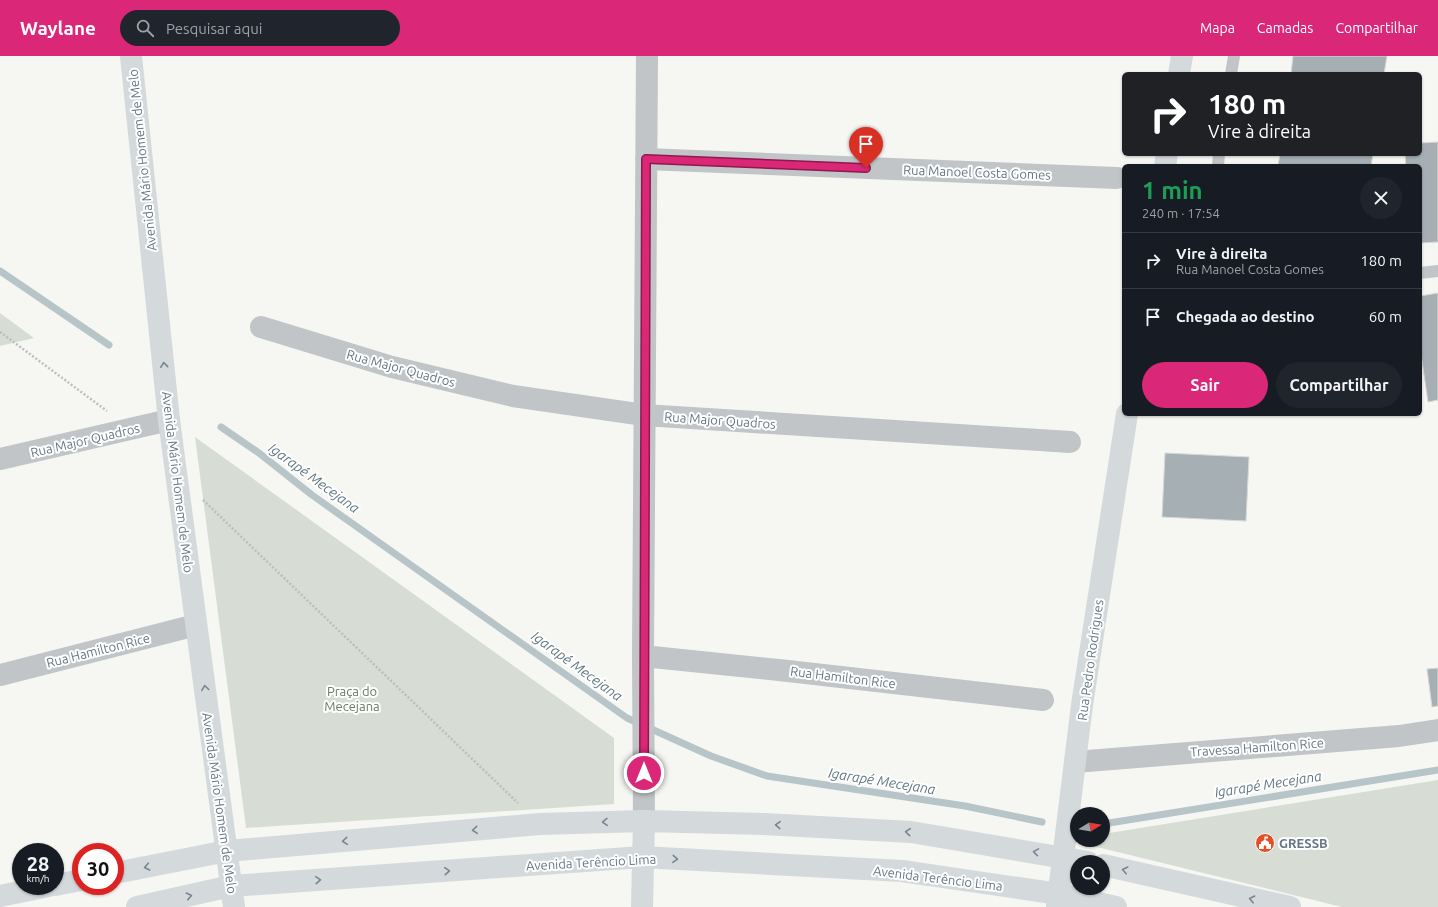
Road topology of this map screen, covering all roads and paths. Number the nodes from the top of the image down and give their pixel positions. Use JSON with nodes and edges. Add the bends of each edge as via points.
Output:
{"nodes":[{"id":1,"x":131,"y":56,"type":"edge"},
{"id":2,"x":647,"y":56,"type":"edge"},
{"id":3,"x":1182,"y":56,"type":"edge"},
{"id":4,"x":1234,"y":56,"type":"edge"},
{"id":5,"x":1180,"y":72,"type":"edge"},
{"id":6,"x":1231,"y":72,"type":"edge"},
{"id":7,"x":646,"y":159,"type":"junction"},
{"id":8,"x":1117,"y":178,"type":"dead end"},
{"id":9,"x":1438,"y":270,"type":"edge"},
{"id":10,"x":1422,"y":273,"type":"edge"},
{"id":11,"x":261,"y":327,"type":"dead end"},
{"id":12,"x":0,"y":332,"type":"edge"},
{"id":13,"x":644,"y":415,"type":"junction"},
{"id":14,"x":1127,"y":416,"type":"edge"},
{"id":15,"x":169,"y":420,"type":"junction"},
{"id":16,"x":131,"y":428,"type":"junction"},
{"id":17,"x":1070,"y":442,"type":"dead end"},
{"id":18,"x":0,"y":459,"type":"edge"},
{"id":19,"x":177,"y":475,"type":"junction"},
{"id":20,"x":196,"y":625,"type":"junction"},
{"id":21,"x":643,"y":656,"type":"junction"},
{"id":22,"x":0,"y":675,"type":"edge"},
{"id":23,"x":1043,"y":700,"type":"dead end"},
{"id":24,"x":1438,"y":730,"type":"edge"},
{"id":25,"x":1075,"y":768,"type":"junction"},
{"id":26,"x":644,"y":821,"type":"junction"},
{"id":27,"x":540,"y":824,"type":"junction"},
{"id":28,"x":227,"y":851,"type":"junction"},
{"id":29,"x":1064,"y":852,"type":"junction"},
{"id":30,"x":1071,"y":855,"type":"edge"},
{"id":31,"x":642,"y":857,"type":"junction"},
{"id":32,"x":1110,"y":867,"type":"edge"},
{"id":33,"x":124,"y":871,"type":"edge"},
{"id":34,"x":12,"y":894,"type":"edge"},
{"id":35,"x":0,"y":896,"type":"edge"},
{"id":36,"x":233,"y":897,"type":"edge"},
{"id":37,"x":1058,"y":900,"type":"edge"},
{"id":38,"x":137,"y":907,"type":"edge"},
{"id":39,"x":642,"y":907,"type":"edge"},
{"id":40,"x":1116,"y":907,"type":"edge"},
{"id":41,"x":1290,"y":907,"type":"edge"}],
"edges":[{"from":15,"to":1,"type":"main road","name":"Avenida Mário Homem de Melo","one_way":true},
{"from":2,"to":7,"type":"street"},
{"from":3,"to":5,"type":"main road"},
{"from":4,"to":6,"type":"lane"},
{"from":7,"to":8,"type":"street","name":"Rua Manoel Costa Gomes"},
{"from":7,"to":13,"type":"street"},
{"from":9,"to":10,"type":"lane"},
{"from":11,"to":13,"type":"street","name":"Rua Major Quadros","via":[[392,368],[513,396]]},
{"from":12,"to":16,"type":"path"},
{"from":13,"to":17,"type":"street","name":"Rua Major Quadros"},
{"from":13,"to":21,"type":"street"},
{"from":14,"to":25,"type":"main road","name":"Rua Pedro Rodrigues","via":[[1082,705]]},
{"from":15,"to":16,"type":"street","name":"Rua Major Quadros"},
{"from":15,"to":19,"type":"main road","name":"Avenida Mário Homem de Melo"},
{"from":16,"to":18,"type":"street","name":"Rua Major Quadros"},
{"from":19,"to":20,"type":"main road","name":"Avenida Mário Homem de Melo"},
{"from":19,"to":27,"type":"path"},
{"from":20,"to":22,"type":"street","name":"Rua Hamilton Rice"},
{"from":28,"to":20,"type":"main road","name":"Avenida Mário Homem de Melo","one_way":true},
{"from":21,"to":23,"type":"street","name":"Rua Hamilton Rice"},
{"from":21,"to":26,"type":"street"},
{"from":24,"to":25,"type":"street","name":"Travessa Hamilton Rice"},
{"from":25,"to":29,"type":"main road","name":"Rua Pedro Rodrigues"},
{"from":26,"to":27,"type":"main road","one_way":true},
{"from":29,"to":26,"type":"main road","one_way":true,"via":[[910,832]]},
{"from":26,"to":31,"type":"main road"},
{"from":27,"to":28,"type":"main road","one_way":true},
{"from":28,"to":33,"type":"main road","one_way":true},
{"from":28,"to":36,"type":"main road","name":"Avenida Mário Homem de Melo"},
{"from":29,"to":30,"type":"main road"},
{"from":29,"to":37,"type":"main road","name":"Rua Pedro Rodrigues"},
{"from":36,"to":31,"type":"main road","name":"Avenida Terêncio Lima","one_way":true},
{"from":31,"to":37,"type":"main road","name":"Avenida Terêncio Lima","one_way":true,"via":[[902,871]]},
{"from":31,"to":39,"type":"main road"},
{"from":41,"to":32,"type":"main road","one_way":true},
{"from":34,"to":35,"type":"main road"},
{"from":38,"to":36,"type":"main road","name":"Avenida Terêncio Lima","one_way":true},
{"from":37,"to":40,"type":"main road","name":"Avenida Terêncio Lima"}]}
